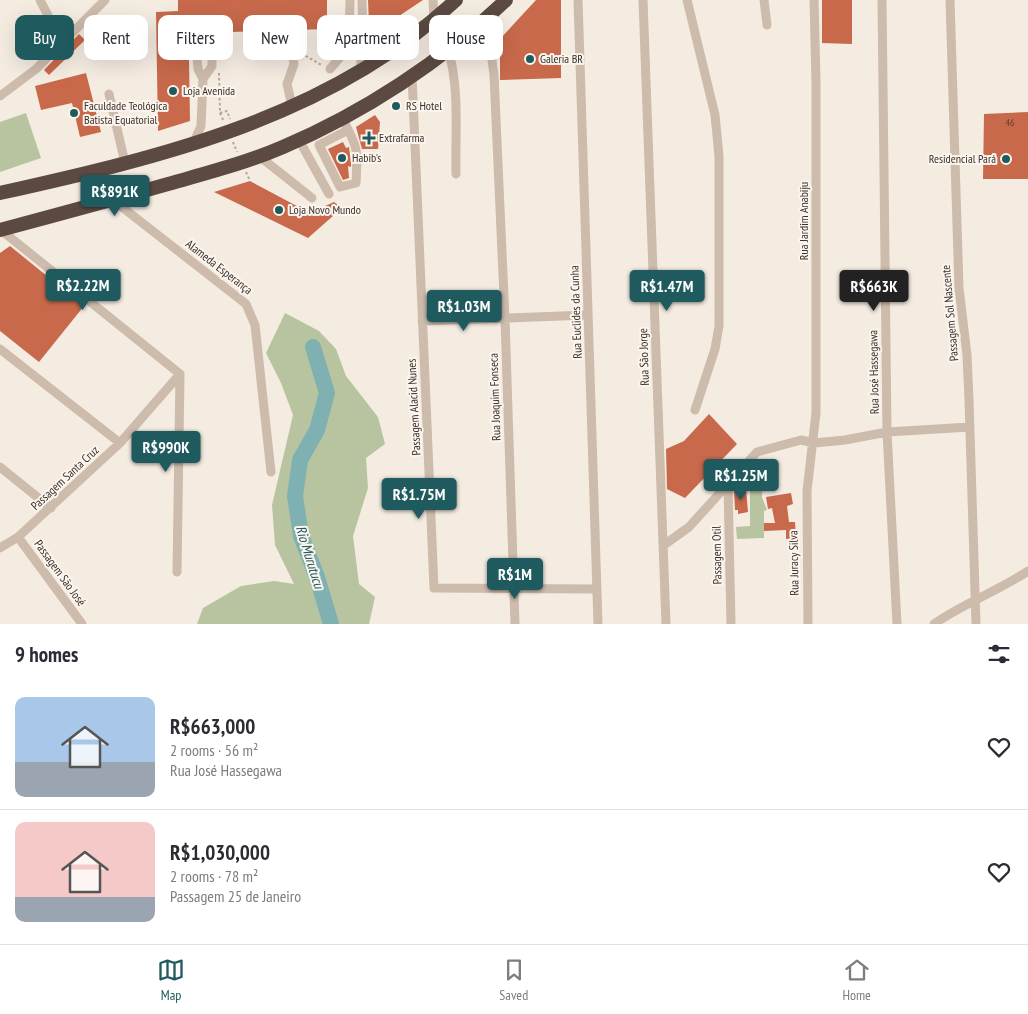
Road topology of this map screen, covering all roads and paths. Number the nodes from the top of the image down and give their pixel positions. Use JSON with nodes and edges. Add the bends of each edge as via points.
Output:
{"nodes":[{"id":1,"x":40,"y":0,"type":"edge"},
{"id":2,"x":105,"y":0,"type":"edge"},
{"id":3,"x":350,"y":0,"type":"edge"},
{"id":4,"x":362,"y":0,"type":"edge"},
{"id":5,"x":433,"y":0,"type":"edge"},
{"id":6,"x":456,"y":0,"type":"edge"},
{"id":7,"x":506,"y":0,"type":"edge"},
{"id":8,"x":578,"y":0,"type":"edge"},
{"id":9,"x":643,"y":0,"type":"edge"},
{"id":10,"x":688,"y":0,"type":"edge"},
{"id":11,"x":764,"y":0,"type":"edge"},
{"id":12,"x":814,"y":0,"type":"edge"},
{"id":13,"x":882,"y":0,"type":"edge"},
{"id":14,"x":950,"y":0,"type":"edge"},
{"id":15,"x":48,"y":15,"type":"edge"},
{"id":16,"x":434,"y":15,"type":"edge"},
{"id":17,"x":440,"y":15,"type":"edge"},
{"id":18,"x":490,"y":15,"type":"edge"},
{"id":19,"x":429,"y":24,"type":"edge"},
{"id":20,"x":767,"y":25,"type":"dead end"},
{"id":21,"x":74,"y":31,"type":"edge"},
{"id":22,"x":307,"y":57,"type":"edge"},
{"id":23,"x":45,"y":60,"type":"edge"},
{"id":24,"x":197,"y":60,"type":"edge"},
{"id":25,"x":213,"y":60,"type":"edge"},
{"id":26,"x":294,"y":60,"type":"edge"},
{"id":27,"x":433,"y":60,"type":"edge"},
{"id":28,"x":451,"y":60,"type":"edge"},
{"id":29,"x":493,"y":60,"type":"edge"},
{"id":30,"x":219,"y":68,"type":"dead end"},
{"id":31,"x":330,"y":69,"type":"joint"},
{"id":32,"x":360,"y":72,"type":"junction"},
{"id":33,"x":412,"y":75,"type":"junction"},
{"id":34,"x":202,"y":79,"type":"junction"},
{"id":35,"x":109,"y":94,"type":"dead end"},
{"id":36,"x":0,"y":96,"type":"edge"},
{"id":37,"x":292,"y":106,"type":"junction"},
{"id":38,"x":220,"y":114,"type":"junction"},
{"id":39,"x":224,"y":122,"type":"dead end"},
{"id":40,"x":231,"y":122,"type":"dead end"},
{"id":41,"x":345,"y":124,"type":"junction"},
{"id":42,"x":232,"y":139,"type":"dead end"},
{"id":43,"x":299,"y":140,"type":"junction"},
{"id":44,"x":193,"y":144,"type":"junction"},
{"id":45,"x":239,"y":156,"type":"dead end"},
{"id":46,"x":260,"y":156,"type":"junction"},
{"id":47,"x":125,"y":163,"type":"junction"},
{"id":48,"x":243,"y":164,"type":"dead end"},
{"id":49,"x":456,"y":174,"type":"dead end"},
{"id":50,"x":250,"y":181,"type":"dead end"},
{"id":51,"x":0,"y":194,"type":"edge"},
{"id":52,"x":329,"y":194,"type":"dead end"},
{"id":53,"x":312,"y":198,"type":"dead end"},
{"id":54,"x":113,"y":200,"type":"junction"},
{"id":55,"x":0,"y":230,"type":"edge"},
{"id":56,"x":588,"y":315,"type":"junction"},
{"id":57,"x":505,"y":319,"type":"junction"},
{"id":58,"x":422,"y":321,"type":"junction"},
{"id":59,"x":0,"y":349,"type":"edge"},
{"id":60,"x":180,"y":374,"type":"junction"},
{"id":61,"x":695,"y":410,"type":"dead end"},
{"id":62,"x":970,"y":427,"type":"junction"},
{"id":63,"x":887,"y":432,"type":"junction"},
{"id":64,"x":120,"y":443,"type":"junction"},
{"id":65,"x":814,"y":443,"type":"junction"},
{"id":66,"x":0,"y":467,"type":"edge"},
{"id":67,"x":271,"y":472,"type":"dead end"},
{"id":68,"x":728,"y":485,"type":"junction"},
{"id":69,"x":51,"y":508,"type":"junction"},
{"id":70,"x":18,"y":537,"type":"junction"},
{"id":71,"x":664,"y":545,"type":"junction"},
{"id":72,"x":0,"y":548,"type":"edge"},
{"id":73,"x":1028,"y":571,"type":"edge"},
{"id":74,"x":177,"y":572,"type":"dead end"},
{"id":75,"x":514,"y":589,"type":"junction"},
{"id":76,"x":597,"y":589,"type":"junction"},
{"id":77,"x":975,"y":598,"type":"junction"},
{"id":78,"x":82,"y":624,"type":"edge"},
{"id":79,"x":515,"y":624,"type":"edge"},
{"id":80,"x":598,"y":624,"type":"edge"},
{"id":81,"x":666,"y":624,"type":"edge"},
{"id":82,"x":732,"y":624,"type":"edge"},
{"id":83,"x":808,"y":624,"type":"edge"},
{"id":84,"x":897,"y":624,"type":"edge"},
{"id":85,"x":934,"y":624,"type":"edge"},
{"id":86,"x":976,"y":624,"type":"edge"}],
"edges":[{"from":1,"to":15,"type":"street"},
{"from":2,"to":21,"type":"street"},
{"from":3,"to":31,"type":"street","via":[[349,42]]},
{"from":4,"to":32,"type":"street"},
{"from":5,"to":16,"type":"street"},
{"from":6,"to":17,"type":"highway"},
{"from":7,"to":18,"type":"highway"},
{"from":8,"to":56,"type":"street","name":"Rua Euclides da Cunha"},
{"from":9,"to":71,"type":"street","name":"Rua São Jorge"},
{"from":10,"to":61,"type":"street","via":[[715,115],[719,156],[719,326]]},
{"from":11,"to":20,"type":"street"},
{"from":12,"to":65,"type":"street","name":"Rua Jardim Anabiju"},
{"from":13,"to":63,"type":"street","name":"Rua José Hassegawa"},
{"from":14,"to":62,"type":"street","name":"Passagem Sol Nascente","via":[[959,288],[967,355]]},
{"from":19,"to":32,"type":"highway"},
{"from":22,"to":31,"type":"path"},
{"from":23,"to":36,"type":"street"},
{"from":24,"to":34,"type":"street"},
{"from":25,"to":34,"type":"street"},
{"from":26,"to":37,"type":"street","via":[[287,84]]},
{"from":27,"to":33,"type":"highway"},
{"from":28,"to":49,"type":"street","via":[[455,89]]},
{"from":29,"to":57,"type":"street","name":"Rua Joaquim Fonseca"},
{"from":30,"to":38,"type":"path"},
{"from":32,"to":37,"type":"highway"},
{"from":33,"to":41,"type":"highway"},
{"from":33,"to":58,"type":"street","name":"Passagem Alacid Nunes"},
{"from":34,"to":44,"type":"street","via":[[201,126]]},
{"from":35,"to":47,"type":"street"},
{"from":37,"to":44,"type":"highway","via":[[236,131]]},
{"from":38,"to":39,"type":"path"},
{"from":38,"to":40,"type":"path","via":[[227,111]]},
{"from":41,"to":41,"type":"street","via":[[356,142],[358,158],[356,183],[340,187],[319,144]]},
{"from":41,"to":43,"type":"highway"},
{"from":42,"to":45,"type":"path"},
{"from":43,"to":46,"type":"highway"},
{"from":43,"to":52,"type":"street"},
{"from":44,"to":47,"type":"highway"},
{"from":46,"to":53,"type":"street"},
{"from":46,"to":54,"type":"highway"},
{"from":47,"to":51,"type":"highway"},
{"from":48,"to":50,"type":"path"},
{"from":54,"to":55,"type":"highway"},
{"from":54,"to":67,"type":"street","name":"Alameda Esperança","via":[[246,304],[252,313]]},
{"from":55,"to":60,"type":"street"},
{"from":56,"to":57,"type":"street"},
{"from":56,"to":76,"type":"street","name":"Rua Euclides da Cunha"},
{"from":57,"to":58,"type":"street"},
{"from":57,"to":75,"type":"street","name":"Rua Joaquim Fonseca"},
{"from":58,"to":75,"type":"street","name":"Passagem Alacid Nunes","via":[[434,588]]},
{"from":59,"to":64,"type":"street"},
{"from":60,"to":64,"type":"street","name":"Passagem Santa Cruz"},
{"from":60,"to":74,"type":"street"},
{"from":62,"to":63,"type":"street"},
{"from":62,"to":77,"type":"street","name":"Passagem Sol Nascente"},
{"from":63,"to":65,"type":"street"},
{"from":63,"to":84,"type":"street","name":"Rua José Hassegawa"},
{"from":64,"to":69,"type":"street","name":"Passagem Santa Cruz"},
{"from":65,"to":68,"type":"street","via":[[802,440],[757,452]]},
{"from":65,"to":83,"type":"street","name":"Rua Juracy Silva","via":[[807,492]]},
{"from":66,"to":69,"type":"street"},
{"from":68,"to":71,"type":"street","via":[[689,528]]},
{"from":68,"to":82,"type":"street","name":"Passagem Otil"},
{"from":69,"to":70,"type":"street","name":"Passagem Santa Cruz"},
{"from":70,"to":72,"type":"street","name":"Passagem Santa Cruz"},
{"from":70,"to":78,"type":"street","name":"Passagem São José"},
{"from":71,"to":81,"type":"street","name":"Rua São Jorge"},
{"from":73,"to":77,"type":"street"},
{"from":75,"to":76,"type":"street"},
{"from":75,"to":79,"type":"street","name":"Rua Joaquim Fonseca"},
{"from":76,"to":80,"type":"street","name":"Rua Euclides da Cunha"},
{"from":77,"to":85,"type":"street"},
{"from":77,"to":86,"type":"street","name":"Passagem Sol Nascente"}]}
